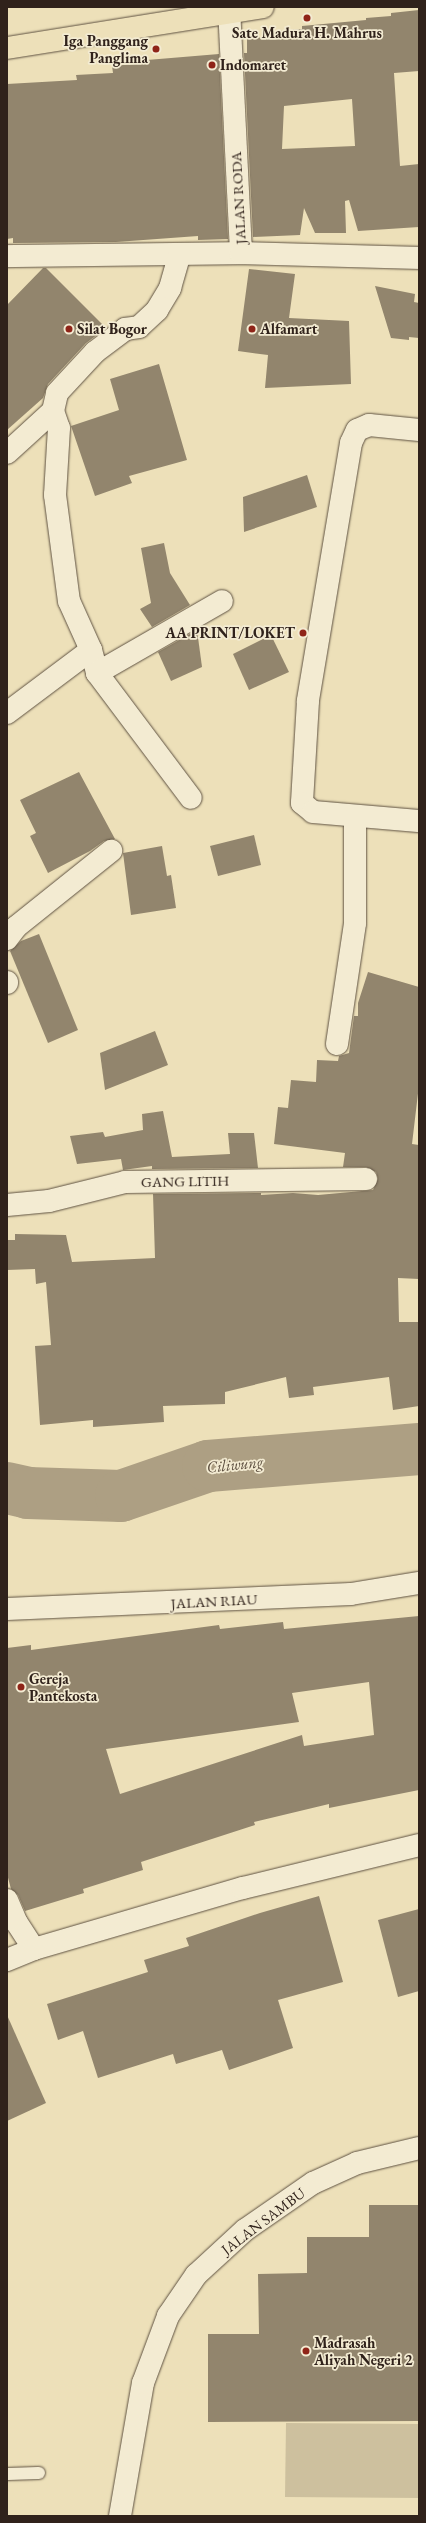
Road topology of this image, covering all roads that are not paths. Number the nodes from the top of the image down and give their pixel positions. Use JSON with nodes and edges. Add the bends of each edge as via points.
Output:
{"nodes":[{"id":1,"x":263,"y":7,"type":"edge"},
{"id":2,"x":229,"y":9,"type":"edge"},
{"id":3,"x":7,"y":48,"type":"edge"},
{"id":4,"x":240,"y":253,"type":"junction"},
{"id":5,"x":180,"y":254,"type":"junction"},
{"id":6,"x":7,"y":256,"type":"edge"},
{"id":7,"x":419,"y":258,"type":"edge"},
{"id":8,"x":53,"y":411,"type":"junction"},
{"id":9,"x":419,"y":430,"type":"edge"},
{"id":10,"x":7,"y":453,"type":"edge"},
{"id":11,"x":222,"y":601,"type":"dead end"},
{"id":12,"x":91,"y":650,"type":"junction"},
{"id":13,"x":98,"y":673,"type":"junction"},
{"id":14,"x":7,"y":713,"type":"edge"},
{"id":15,"x":191,"y":798,"type":"dead end"},
{"id":16,"x":355,"y":817,"type":"junction"},
{"id":17,"x":419,"y":821,"type":"edge"},
{"id":18,"x":111,"y":851,"type":"dead end"},
{"id":19,"x":7,"y":939,"type":"edge"},
{"id":20,"x":337,"y":1044,"type":"dead end"},
{"id":21,"x":366,"y":1179,"type":"dead end"},
{"id":22,"x":7,"y":1205,"type":"edge"},
{"id":23,"x":419,"y":1582,"type":"edge"},
{"id":24,"x":7,"y":1609,"type":"edge"},
{"id":25,"x":419,"y":1845,"type":"edge"},
{"id":26,"x":7,"y":1900,"type":"edge"},
{"id":27,"x":34,"y":1949,"type":"junction"},
{"id":28,"x":7,"y":1960,"type":"edge"},
{"id":29,"x":419,"y":2148,"type":"edge"},
{"id":30,"x":39,"y":2473,"type":"dead end"},
{"id":31,"x":7,"y":2474,"type":"edge"},
{"id":32,"x":120,"y":2516,"type":"edge"}],
"edges":[{"from":1,"to":2,"type":"main road"},
{"from":2,"to":3,"type":"main road"},
{"from":2,"to":4,"type":"street","name":"JALAN RODA"},
{"from":4,"to":5,"type":"street"},
{"from":4,"to":7,"type":"street","name":"JALAN RODA"},
{"from":5,"to":6,"type":"street"},
{"from":5,"to":8,"type":"street","via":[[170,288],[157,310],[139,327],[125,329],[95,352],[56,393]]},
{"from":8,"to":10,"type":"street"},
{"from":8,"to":12,"type":"street","via":[[59,428],[56,495],[69,600]]},
{"from":9,"to":16,"type":"street","via":[[369,426],[357,430],[351,443],[308,701],[302,802],[312,812]]},
{"from":11,"to":13,"type":"street"},
{"from":12,"to":13,"type":"street"},
{"from":12,"to":14,"type":"street"},
{"from":13,"to":15,"type":"street"},
{"from":16,"to":17,"type":"street"},
{"from":16,"to":20,"type":"street","via":[[355,923]]},
{"from":18,"to":19,"type":"street","via":[[16,927]]},
{"from":21,"to":22,"type":"street","name":"GANG LITIH","via":[[125,1182],[48,1201]]},
{"from":23,"to":24,"type":"street","name":"JALAN RIAU","via":[[351,1594]]},
{"from":25,"to":27,"type":"street","via":[[243,1888]]},
{"from":26,"to":27,"type":"street","via":[[16,1923]]},
{"from":27,"to":28,"type":"street"},
{"from":29,"to":32,"type":"street","name":"JALAN SAMBU","via":[[357,2162],[313,2182],[245,2230],[196,2275],[168,2316],[143,2384]]},
{"from":30,"to":31,"type":"lane"}]}
